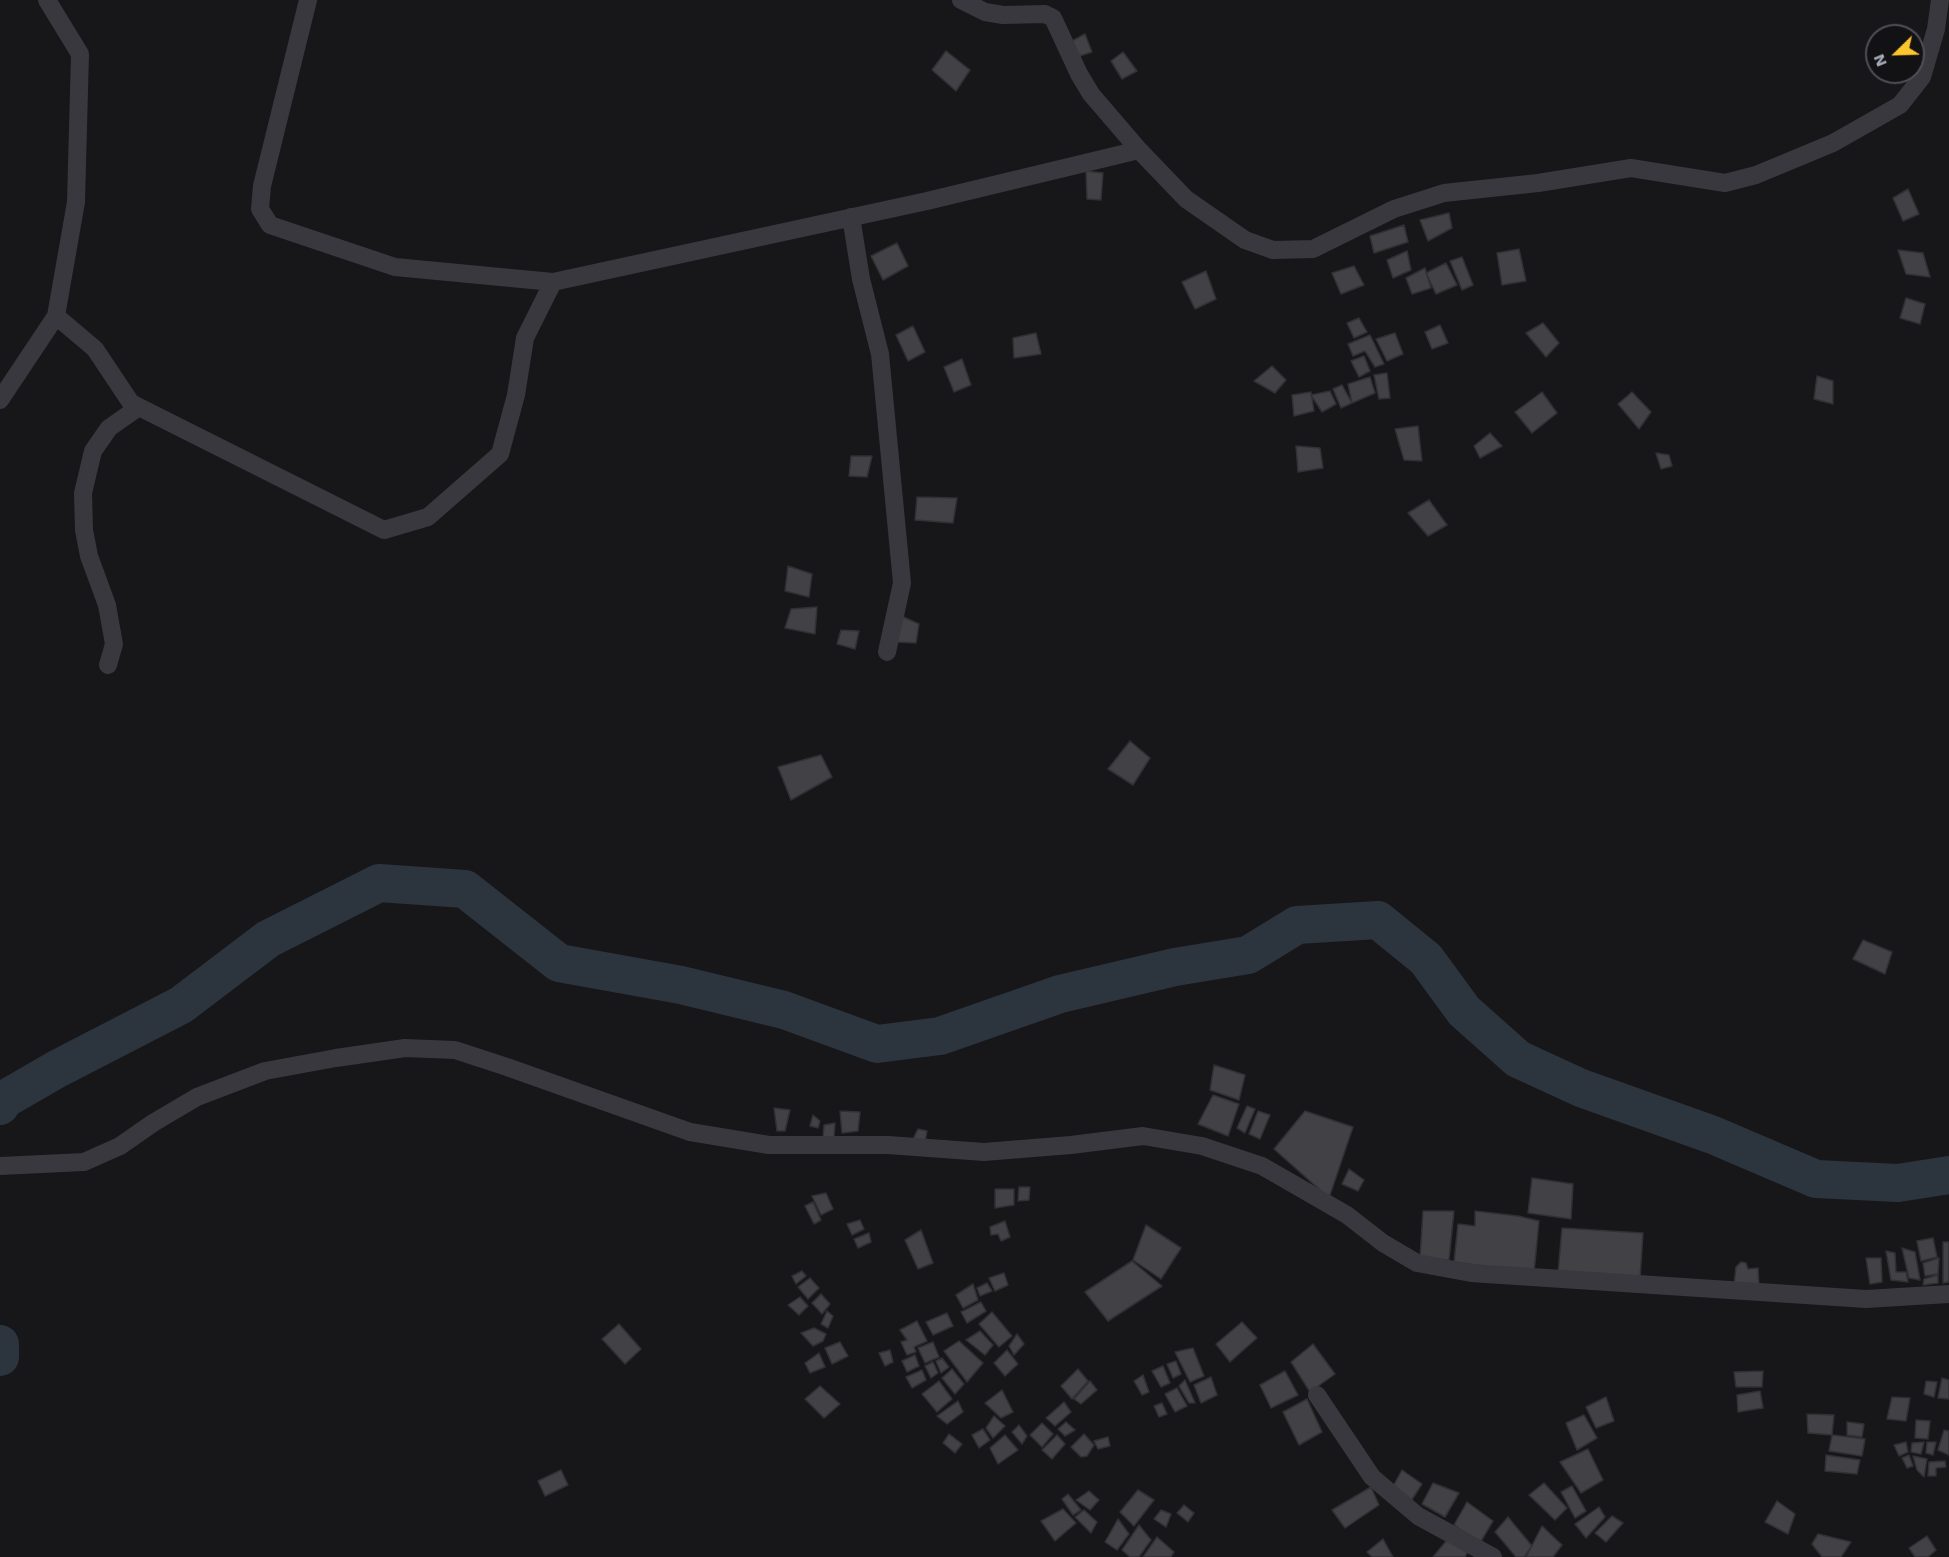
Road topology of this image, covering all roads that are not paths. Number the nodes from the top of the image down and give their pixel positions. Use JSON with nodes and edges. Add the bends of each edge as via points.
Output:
{"nodes":[{"id":1,"x":47,"y":0,"type":"edge"},
{"id":2,"x":308,"y":0,"type":"edge"},
{"id":3,"x":961,"y":0,"type":"edge"},
{"id":4,"x":1940,"y":0,"type":"edge"},
{"id":5,"x":1139,"y":150,"type":"junction"},
{"id":6,"x":850,"y":217,"type":"junction"},
{"id":7,"x":553,"y":282,"type":"junction"},
{"id":8,"x":56,"y":316,"type":"junction"},
{"id":9,"x":0,"y":400,"type":"edge"},
{"id":10,"x":139,"y":407,"type":"junction"},
{"id":11,"x":887,"y":652,"type":"dead end"},
{"id":12,"x":108,"y":665,"type":"dead end"},
{"id":13,"x":0,"y":1166,"type":"edge"},
{"id":14,"x":1949,"y":1294,"type":"edge"},
{"id":15,"x":1317,"y":1395,"type":"dead end"},
{"id":16,"x":1474,"y":1553,"type":"edge"},
{"id":17,"x":1493,"y":1557,"type":"edge"}],
"edges":[{"from":1,"to":8,"type":"street","via":[[80,54],[76,202]]},
{"from":2,"to":7,"type":"street","via":[[262,186],[260,209],[270,225],[395,267]]},
{"from":3,"to":5,"type":"street","via":[[985,12],[1045,14],[1053,18],[1091,94]]},
{"from":4,"to":5,"type":"street","via":[[1922,77],[1900,105],[1833,144],[1756,175],[1725,183],[1631,168],[1444,193],[1394,209],[1313,249],[1272,250],[1245,240],[1186,198]]},
{"from":5,"to":6,"type":"street"},
{"from":6,"to":7,"type":"street"},
{"from":6,"to":11,"type":"street","via":[[880,354],[902,583]]},
{"from":7,"to":10,"type":"street","via":[[525,338],[516,394],[500,454],[428,517],[384,530]]},
{"from":8,"to":9,"type":"street"},
{"from":8,"to":10,"type":"street","via":[[95,349],[130,403]]},
{"from":10,"to":12,"type":"street","via":[[109,428],[93,451],[83,493],[88,556],[107,605],[114,644]]},
{"from":13,"to":14,"type":"street","via":[[84,1162],[120,1146],[198,1097],[265,1071],[405,1048],[455,1050],[690,1132],[769,1145],[888,1145],[984,1152],[1143,1136],[1202,1146],[1262,1166],[1347,1215],[1383,1244],[1417,1263],[1471,1273],[1866,1299]]},
{"from":15,"to":16,"type":"street","via":[[1372,1477],[1418,1516]]},
{"from":16,"to":17,"type":"street"}]}
